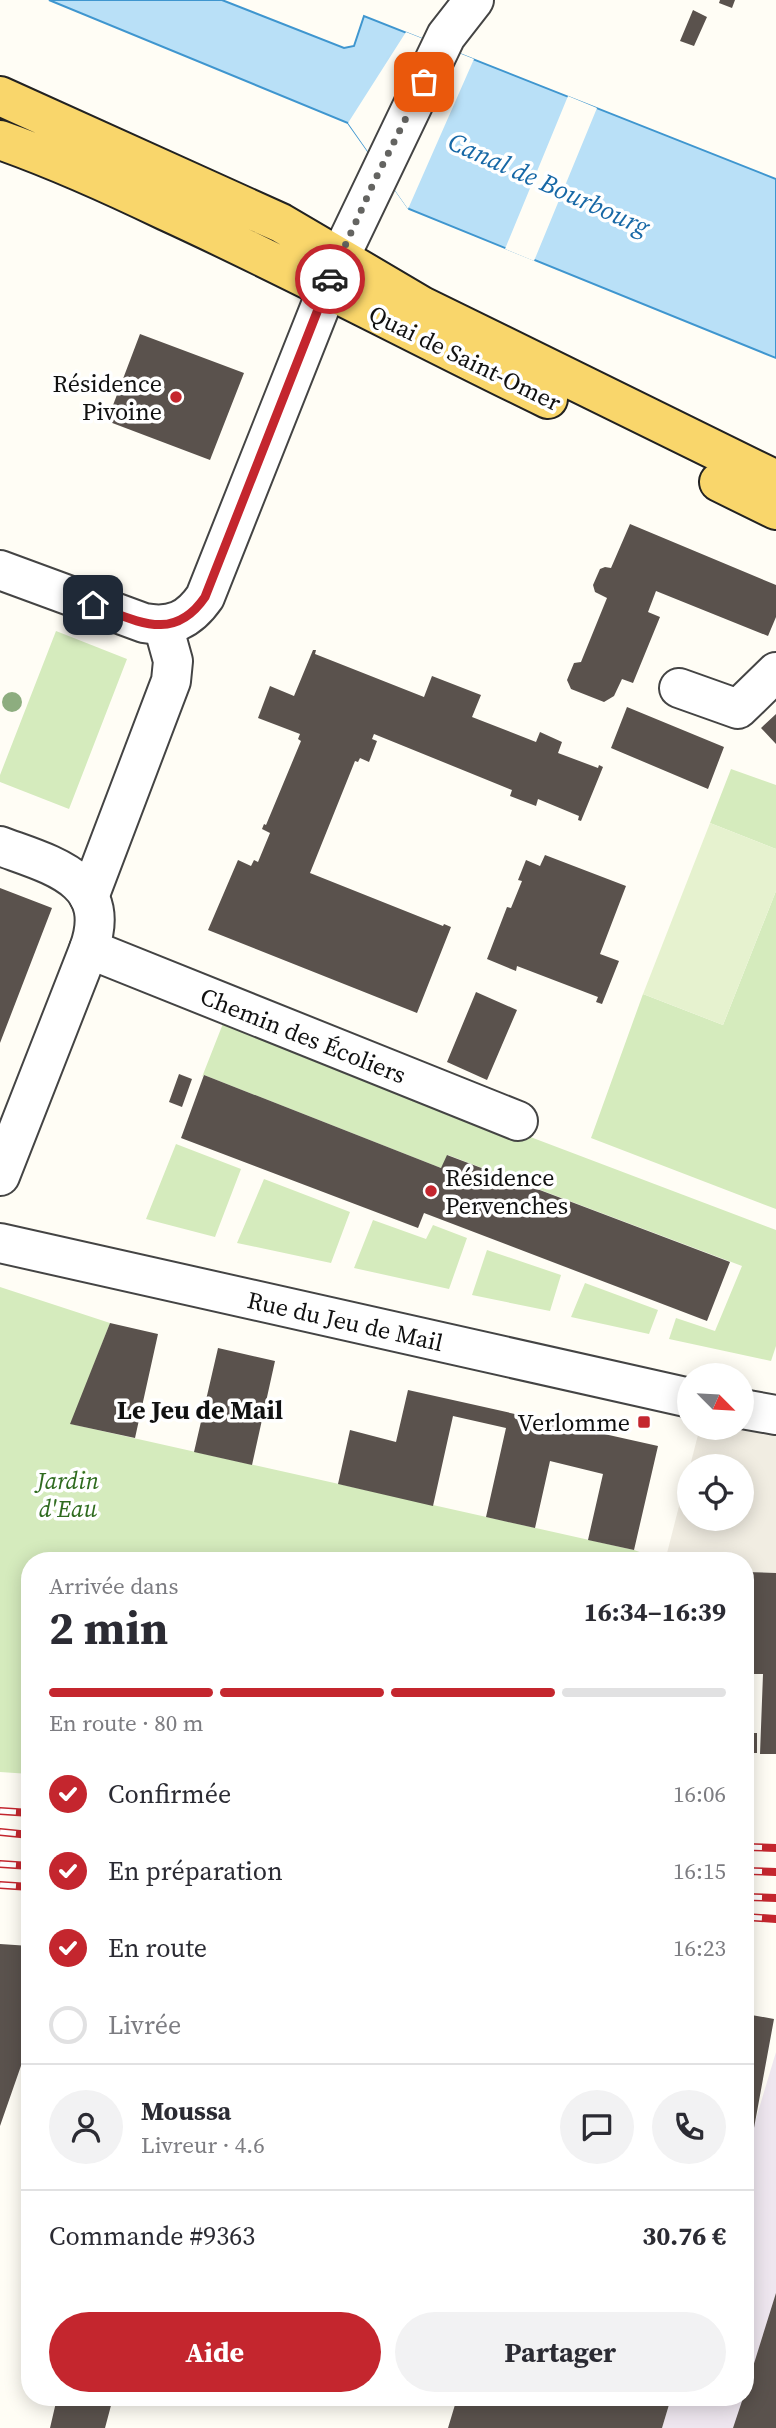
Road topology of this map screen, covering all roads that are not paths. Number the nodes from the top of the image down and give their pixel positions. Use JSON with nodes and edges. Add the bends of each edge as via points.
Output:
{"nodes":[{"id":1,"x":455,"y":0,"type":"edge"},
{"id":2,"x":474,"y":0,"type":"edge"},
{"id":3,"x":446,"y":36,"type":"junction"},
{"id":4,"x":0,"y":96,"type":"edge"},
{"id":5,"x":0,"y":140,"type":"edge"},
{"id":6,"x":333,"y":273,"type":"junction"},
{"id":7,"x":776,"y":480,"type":"edge"},
{"id":8,"x":776,"y":509,"type":"edge"},
{"id":9,"x":0,"y":570,"type":"edge"},
{"id":10,"x":163,"y":625,"type":"junction"},
{"id":11,"x":776,"y":672,"type":"edge"},
{"id":12,"x":679,"y":688,"type":"dead end"},
{"id":13,"x":0,"y":846,"type":"edge"},
{"id":14,"x":89,"y":897,"type":"junction"},
{"id":15,"x":89,"y":948,"type":"junction"},
{"id":16,"x":518,"y":1121,"type":"dead end"},
{"id":17,"x":0,"y":1176,"type":"edge"},
{"id":18,"x":0,"y":1242,"type":"edge"},
{"id":19,"x":677,"y":1395,"type":"edge"},
{"id":20,"x":754,"y":1411,"type":"edge"},
{"id":21,"x":776,"y":1415,"type":"edge"}],
"edges":[{"from":1,"to":3,"type":"street"},
{"from":2,"to":3,"type":"street"},
{"from":3,"to":6,"type":"street"},
{"from":4,"to":6,"type":"main road","name":"Quai de Saint-Omer","via":[[281,223]]},
{"from":5,"to":6,"type":"main road","name":"Quai de Saint-Omer","via":[[88,174],[260,254]]},
{"from":6,"to":7,"type":"main road","name":"Quai de Saint-Omer","via":[[422,306]]},
{"from":6,"to":8,"type":"main road","name":"Quai de Saint-Omer","via":[[410,332]]},
{"from":6,"to":10,"type":"street","via":[[205,597],[188,617]]},
{"from":9,"to":10,"type":"street","via":[[144,623]]},
{"from":10,"to":14,"type":"street","via":[[173,661],[171,681]]},
{"from":11,"to":12,"type":"street","via":[[738,709]]},
{"from":13,"to":14,"type":"street","via":[[63,871]]},
{"from":14,"to":15,"type":"street","via":[[97,923]]},
{"from":15,"to":16,"type":"street","name":"Chemin des Écoliers"},
{"from":15,"to":17,"type":"street"},
{"from":18,"to":19,"type":"street","name":"Rue du Jeu de Mail"},
{"from":20,"to":21,"type":"street"}]}
